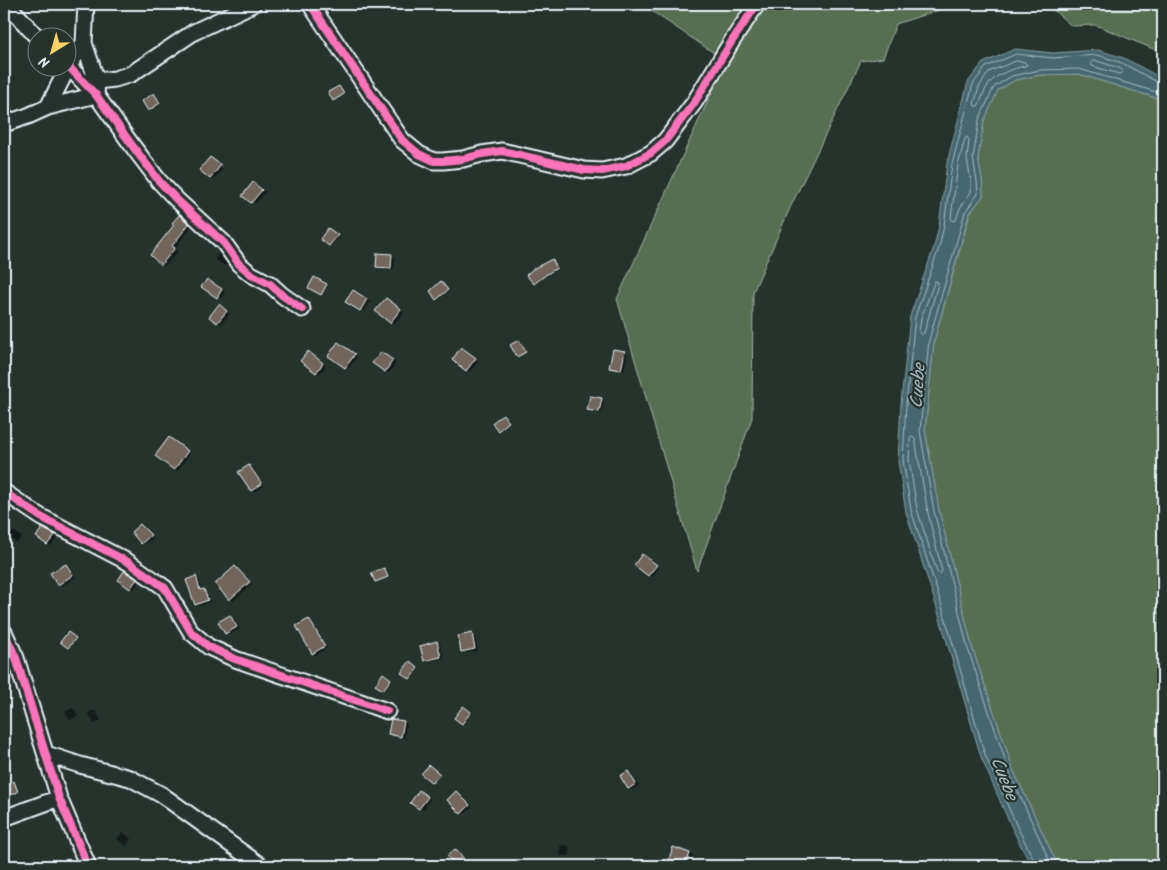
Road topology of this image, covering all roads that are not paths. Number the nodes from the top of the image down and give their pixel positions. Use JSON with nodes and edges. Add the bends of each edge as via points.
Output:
{"nodes":[{"id":1,"x":7,"y":4,"type":"edge"},
{"id":2,"x":86,"y":4,"type":"edge"},
{"id":3,"x":253,"y":4,"type":"edge"},
{"id":4,"x":310,"y":4,"type":"edge"},
{"id":5,"x":757,"y":4,"type":"edge"},
{"id":6,"x":29,"y":28,"type":"edge"},
{"id":7,"x":84,"y":43,"type":"junction"},
{"id":8,"x":78,"y":52,"type":"edge"},
{"id":9,"x":78,"y":74,"type":"edge"},
{"id":10,"x":62,"y":78,"type":"edge"},
{"id":11,"x":97,"y":88,"type":"junction"},
{"id":12,"x":48,"y":107,"type":"junction"},
{"id":13,"x":4,"y":124,"type":"edge"},
{"id":14,"x":302,"y":309,"type":"dead end"},
{"id":15,"x":4,"y":492,"type":"edge"},
{"id":16,"x":4,"y":632,"type":"edge"},
{"id":17,"x":387,"y":711,"type":"dead end"},
{"id":18,"x":46,"y":754,"type":"junction"},
{"id":19,"x":59,"y":798,"type":"junction"},
{"id":20,"x":4,"y":818,"type":"edge"},
{"id":21,"x":88,"y":866,"type":"edge"},
{"id":22,"x":261,"y":866,"type":"edge"}],
"edges":[{"from":1,"to":6,"type":"street"},
{"from":2,"to":7,"type":"street"},
{"from":3,"to":11,"type":"street","via":[[194,32],[131,74]]},
{"from":4,"to":5,"type":"street","via":[[402,140],[419,154],[434,161],[444,161],[502,151],[584,170],[602,170],[626,166],[666,141]]},
{"from":7,"to":8,"type":"street"},
{"from":7,"to":11,"type":"street"},
{"from":9,"to":11,"type":"street"},
{"from":10,"to":12,"type":"street"},
{"from":11,"to":12,"type":"street"},
{"from":11,"to":14,"type":"street","via":[[159,181],[224,243],[239,264]]},
{"from":12,"to":13,"type":"street"},
{"from":15,"to":17,"type":"street","via":[[41,517],[128,562],[165,588],[191,632],[209,647],[234,659]]},
{"from":16,"to":18,"type":"street","via":[[16,658]]},
{"from":18,"to":19,"type":"street"},
{"from":18,"to":22,"type":"street","via":[[130,778],[162,794]]},
{"from":19,"to":20,"type":"street"},
{"from":19,"to":21,"type":"street"}]}
